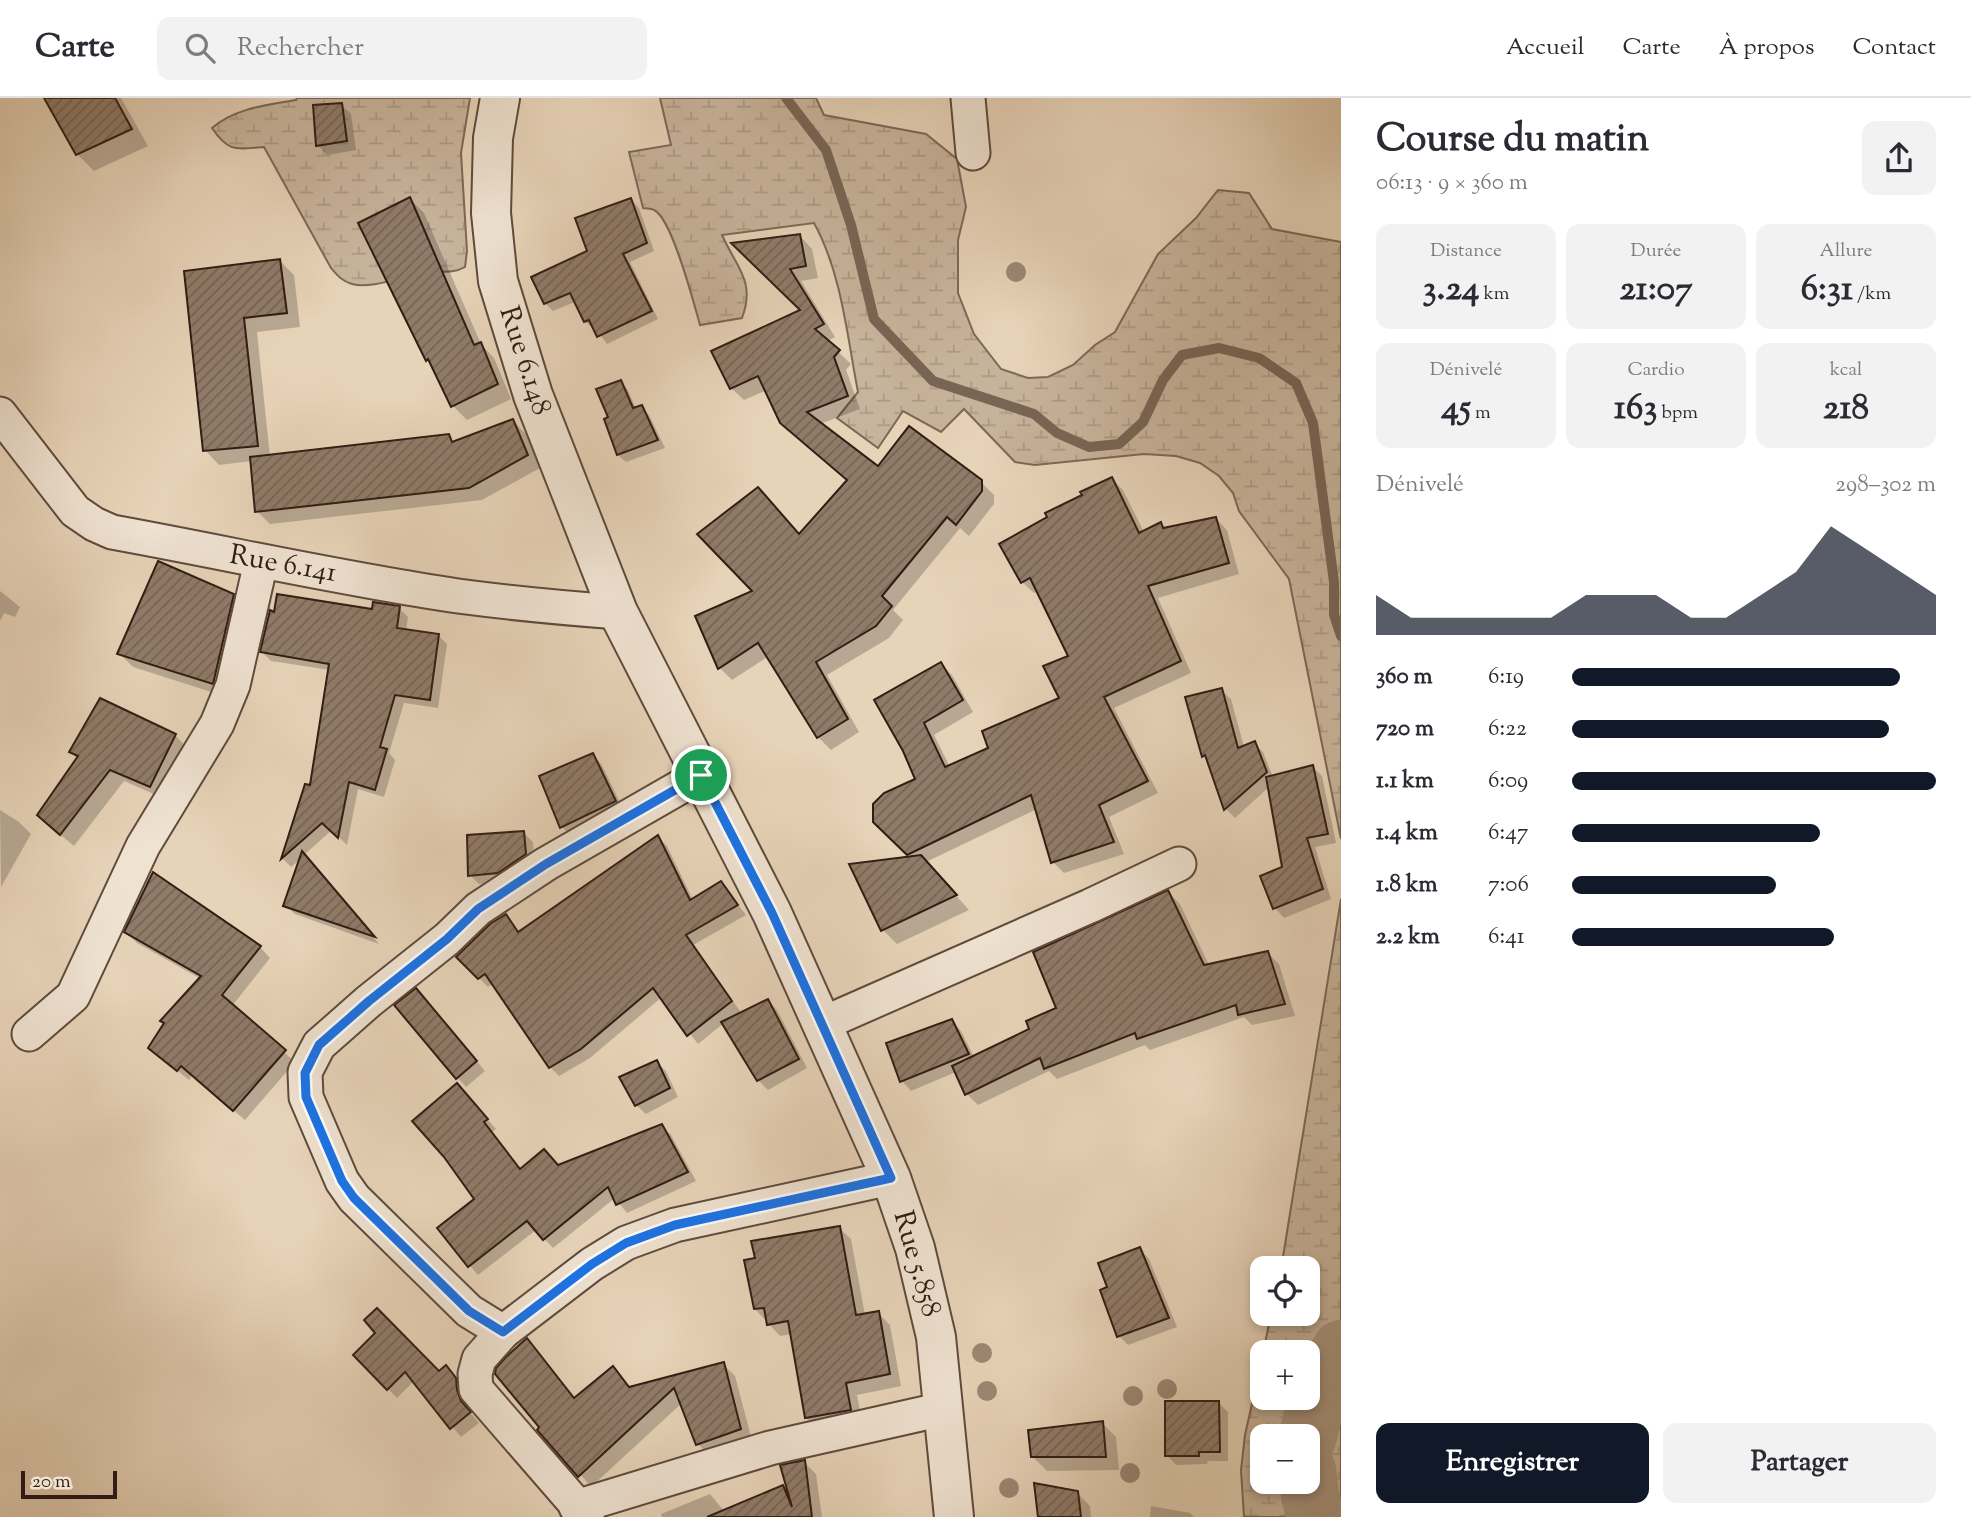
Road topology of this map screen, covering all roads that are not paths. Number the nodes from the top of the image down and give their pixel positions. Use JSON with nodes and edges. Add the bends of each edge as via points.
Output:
{"nodes":[{"id":1,"x":500,"y":98,"type":"edge"},
{"id":2,"x":968,"y":98,"type":"edge"},
{"id":3,"x":973,"y":153,"type":"dead end"},
{"id":4,"x":0,"y":414,"type":"edge"},
{"id":5,"x":261,"y":562,"type":"junction"},
{"id":6,"x":618,"y":612,"type":"junction"},
{"id":7,"x":701,"y":775,"type":"junction"},
{"id":8,"x":1179,"y":864,"type":"dead end"},
{"id":9,"x":822,"y":1024,"type":"junction"},
{"id":10,"x":29,"y":1034,"type":"dead end"},
{"id":11,"x":891,"y":1178,"type":"junction"},
{"id":12,"x":503,"y":1332,"type":"junction"},
{"id":13,"x":943,"y":1409,"type":"junction"},
{"id":14,"x":582,"y":1512,"type":"edge"},
{"id":15,"x":954,"y":1517,"type":"edge"}],
"edges":[{"from":1,"to":6,"type":"street","name":"Rue 6.148","via":[[493,138],[491,213],[498,281],[533,394]]},
{"from":2,"to":3,"type":"street"},
{"from":4,"to":5,"type":"street","name":"Rue 6.141","via":[[75,511],[94,524],[112,532]]},
{"from":5,"to":6,"type":"street","name":"Rue 6.141","via":[[456,595]]},
{"from":5,"to":10,"type":"street","via":[[233,685],[217,724],[143,846],[73,996]]},
{"from":6,"to":7,"type":"street","name":"Rue 5.858"},
{"from":7,"to":9,"type":"street","name":"Rue 5.858","via":[[772,913]]},
{"from":7,"to":12,"type":"street","via":[[546,864],[478,909],[319,1045],[305,1073],[306,1097],[342,1181],[354,1198],[469,1311]]},
{"from":8,"to":9,"type":"street"},
{"from":9,"to":11,"type":"street","name":"Rue 5.858"},
{"from":11,"to":12,"type":"street","via":[[675,1225],[626,1243]]},
{"from":11,"to":13,"type":"street","name":"Rue 5.858","via":[[915,1248],[936,1337]]},
{"from":12,"to":14,"type":"street","via":[[479,1359],[477,1390]]},
{"from":13,"to":14,"type":"street","via":[[770,1448]]},
{"from":13,"to":15,"type":"street","name":"Rue 5.858"}]}
